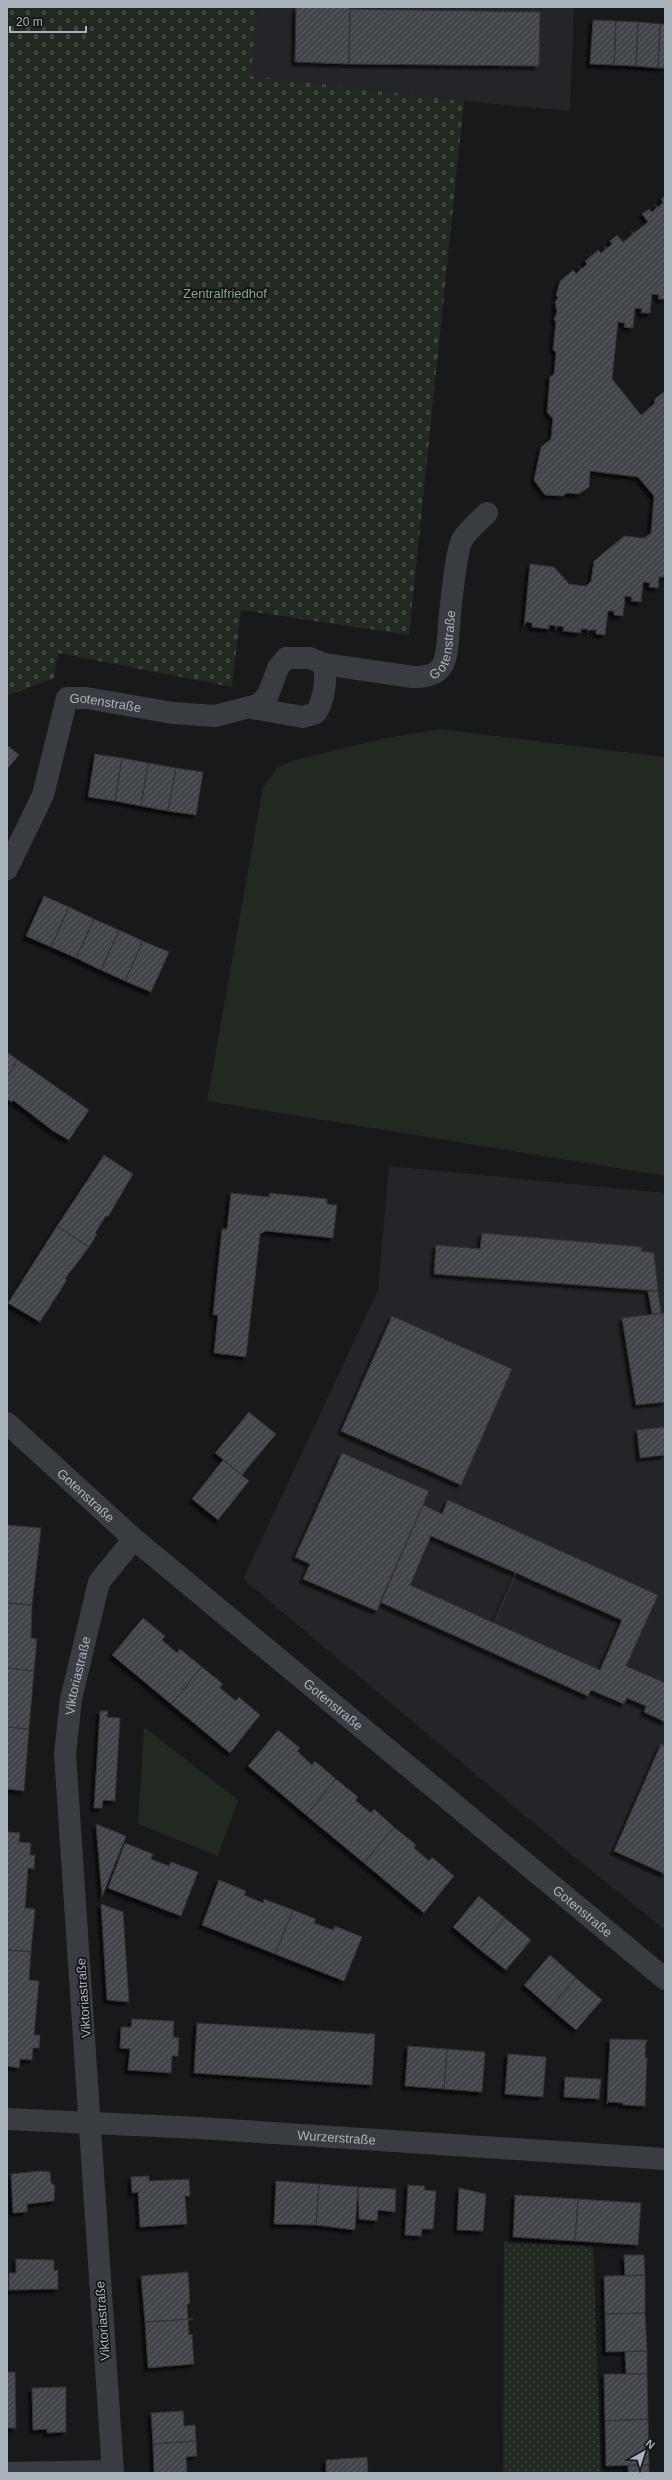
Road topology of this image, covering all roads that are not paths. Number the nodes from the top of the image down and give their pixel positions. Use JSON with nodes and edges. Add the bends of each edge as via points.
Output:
{"nodes":[{"id":1,"x":487,"y":513,"type":"dead end"},
{"id":2,"x":324,"y":664,"type":"junction"},
{"id":3,"x":252,"y":708,"type":"junction"},
{"id":4,"x":7,"y":869,"type":"edge"},
{"id":5,"x":7,"y":1423,"type":"edge"},
{"id":6,"x":134,"y":1539,"type":"junction"},
{"id":7,"x":665,"y":1978,"type":"edge"},
{"id":8,"x":7,"y":2119,"type":"edge"},
{"id":9,"x":91,"y":2123,"type":"junction"},
{"id":10,"x":665,"y":2158,"type":"edge"},
{"id":11,"x":113,"y":2472,"type":"edge"},
{"id":12,"x":7,"y":2473,"type":"edge"}],
"edges":[{"from":1,"to":2,"type":"street","name":"Gotenstraße","via":[[462,540],[448,629],[448,653],[440,668],[423,677]]},
{"from":2,"to":3,"type":"street","name":"Gotenstraße","via":[[310,658],[286,658],[278,668],[268,695]]},
{"from":2,"to":3,"type":"street","name":"Gotenstraße","via":[[325,680],[320,706],[316,713],[303,717]]},
{"from":3,"to":4,"type":"street","name":"Gotenstraße","via":[[215,716],[199,716],[86,698],[67,698],[43,795]]},
{"from":5,"to":6,"type":"street","name":"Gotenstraße"},
{"from":6,"to":7,"type":"street","name":"Gotenstraße"},
{"from":6,"to":9,"type":"street","name":"Viktoriastraße","via":[[99,1582],[71,1699],[65,1754]]},
{"from":8,"to":9,"type":"street","name":"Wurzerstraße"},
{"from":9,"to":10,"type":"street","name":"Wurzerstraße"},
{"from":9,"to":11,"type":"street","name":"Viktoriastraße"},
{"from":11,"to":12,"type":"street"}]}
